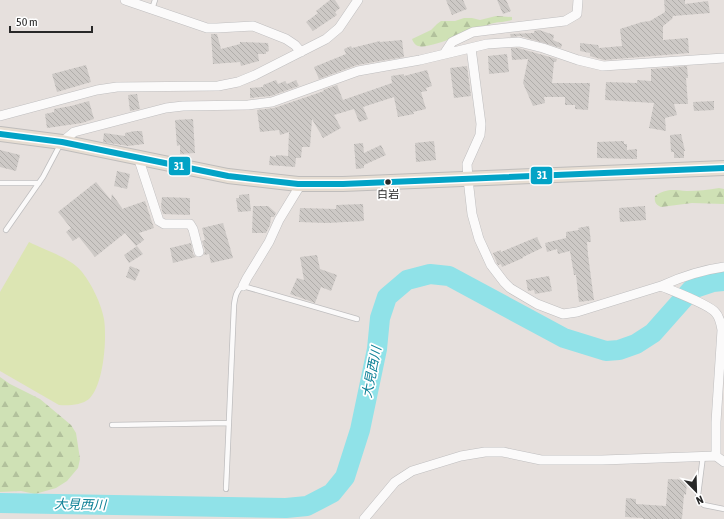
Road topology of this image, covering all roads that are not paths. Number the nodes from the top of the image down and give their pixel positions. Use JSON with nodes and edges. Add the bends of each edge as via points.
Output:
{"nodes":[{"id":1,"x":125,"y":0,"type":"edge"},
{"id":2,"x":155,"y":0,"type":"edge"},
{"id":3,"x":358,"y":0,"type":"edge"},
{"id":4,"x":578,"y":0,"type":"edge"},
{"id":5,"x":152,"y":9,"type":"junction"},
{"id":6,"x":471,"y":48,"type":"junction"},
{"id":7,"x":301,"y":52,"type":"junction"},
{"id":8,"x":444,"y":54,"type":"junction"},
{"id":9,"x":724,"y":58,"type":"edge"},
{"id":10,"x":0,"y":116,"type":"edge"},
{"id":11,"x":0,"y":134,"type":"edge"},
{"id":12,"x":62,"y":142,"type":"junction"},
{"id":13,"x":138,"y":157,"type":"junction"},
{"id":14,"x":724,"y":168,"type":"edge"},
{"id":15,"x":468,"y":179,"type":"junction"},
{"id":16,"x":0,"y":183,"type":"edge"},
{"id":17,"x":39,"y":183,"type":"junction"},
{"id":18,"x":301,"y":184,"type":"junction"},
{"id":19,"x":6,"y":230,"type":"dead end"},
{"id":20,"x":199,"y":252,"type":"dead end"},
{"id":21,"x":724,"y":267,"type":"edge"},
{"id":22,"x":244,"y":286,"type":"junction"},
{"id":23,"x":664,"y":287,"type":"junction"},
{"id":24,"x":357,"y":319,"type":"dead end"},
{"id":25,"x":230,"y":423,"type":"junction"},
{"id":26,"x":112,"y":424,"type":"dead end"},
{"id":27,"x":703,"y":456,"type":"junction"},
{"id":28,"x":716,"y":456,"type":"junction"},
{"id":29,"x":724,"y":462,"type":"edge"},
{"id":30,"x":226,"y":489,"type":"dead end"},
{"id":31,"x":724,"y":509,"type":"edge"},
{"id":32,"x":364,"y":519,"type":"edge"}],
"edges":[{"from":1,"to":5,"type":"street"},
{"from":2,"to":5,"type":"lane"},
{"from":3,"to":7,"type":"street","via":[[339,28],[326,39]]},
{"from":4,"to":8,"type":"street","via":[[577,14],[565,21],[473,32],[452,42]]},
{"from":5,"to":7,"type":"street","via":[[207,28],[261,28],[286,39]]},
{"from":6,"to":8,"type":"street"},
{"from":6,"to":9,"type":"street","via":[[519,42],[603,66]]},
{"from":6,"to":15,"type":"street","via":[[481,124],[480,136],[467,164]]},
{"from":7,"to":10,"type":"street","via":[[255,75],[228,85],[117,87]]},
{"from":8,"to":12,"type":"street","via":[[358,71],[272,102],[166,108],[74,132]]},
{"from":11,"to":12,"type":"main road"},
{"from":12,"to":13,"type":"main road"},
{"from":12,"to":17,"type":"lane"},
{"from":13,"to":18,"type":"main road","via":[[228,176]]},
{"from":13,"to":20,"type":"street","via":[[159,221],[164,224],[190,224]]},
{"from":14,"to":15,"type":"main road"},
{"from":15,"to":18,"type":"main road"},
{"from":15,"to":23,"type":"street","via":[[472,214],[479,239],[491,265],[504,282],[522,296],[563,314]]},
{"from":16,"to":17,"type":"lane"},
{"from":17,"to":19,"type":"lane"},
{"from":18,"to":22,"type":"street"},
{"from":21,"to":23,"type":"street","via":[[676,279]]},
{"from":22,"to":24,"type":"lane"},
{"from":22,"to":25,"type":"lane","via":[[236,294],[234,305]]},
{"from":23,"to":28,"type":"street","via":[[706,306],[720,319],[722,330]]},
{"from":25,"to":26,"type":"lane"},
{"from":25,"to":30,"type":"lane"},
{"from":27,"to":28,"type":"street"},
{"from":27,"to":31,"type":"lane","via":[[699,501],[704,505]]},
{"from":27,"to":32,"type":"street","via":[[541,460],[503,452],[485,452],[461,456],[412,471],[395,482]]},
{"from":28,"to":29,"type":"street"}]}
